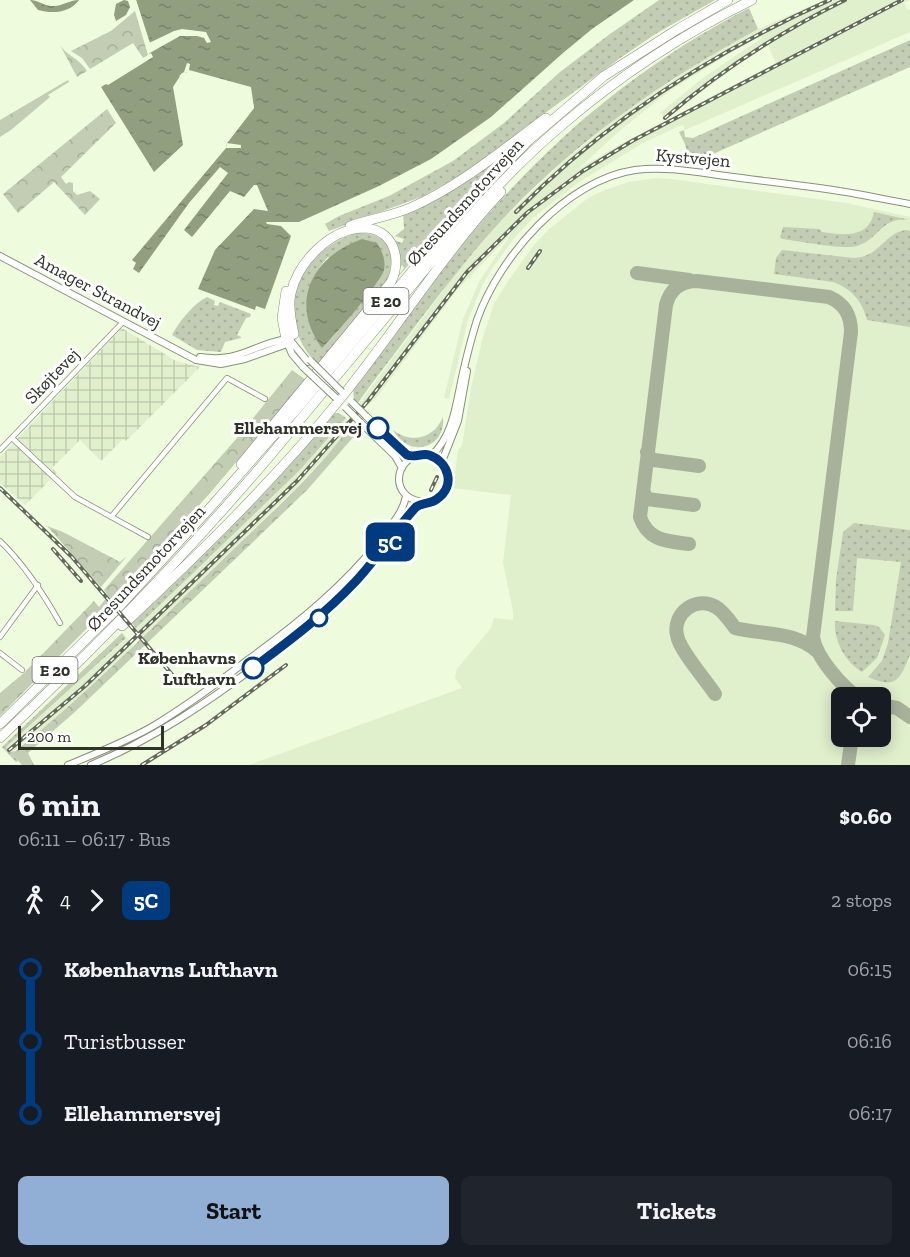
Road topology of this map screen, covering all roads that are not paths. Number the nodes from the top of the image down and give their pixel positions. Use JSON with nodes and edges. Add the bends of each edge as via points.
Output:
{"nodes":[{"id":1,"x":728,"y":0,"type":"edge"},
{"id":2,"x":752,"y":0,"type":"edge"},
{"id":3,"x":758,"y":0,"type":"edge"},
{"id":4,"x":604,"y":76,"type":"junction"},
{"id":5,"x":583,"y":107,"type":"junction"},
{"id":6,"x":910,"y":204,"type":"edge"},
{"id":7,"x":0,"y":256,"type":"edge"},
{"id":8,"x":123,"y":322,"type":"junction"},
{"id":9,"x":289,"y":339,"type":"junction"},
{"id":10,"x":307,"y":363,"type":"junction"},
{"id":11,"x":466,"y":364,"type":"junction"},
{"id":12,"x":265,"y":399,"type":"dead end"},
{"id":13,"x":343,"y":399,"type":"junction"},
{"id":14,"x":12,"y":438,"type":"junction"},
{"id":15,"x":0,"y":450,"type":"edge"},
{"id":16,"x":431,"y":456,"type":"junction"},
{"id":17,"x":412,"y":457,"type":"junction"},
{"id":18,"x":446,"y":467,"type":"junction"},
{"id":19,"x":402,"y":468,"type":"junction"},
{"id":20,"x":406,"y":496,"type":"junction"},
{"id":21,"x":421,"y":503,"type":"junction"},
{"id":22,"x":111,"y":516,"type":"junction"},
{"id":23,"x":148,"y":537,"type":"dead end"},
{"id":24,"x":181,"y":538,"type":"junction"},
{"id":25,"x":0,"y":541,"type":"edge"},
{"id":26,"x":38,"y":585,"type":"junction"},
{"id":27,"x":60,"y":623,"type":"dead end"},
{"id":28,"x":0,"y":637,"type":"edge"},
{"id":29,"x":0,"y":653,"type":"edge"},
{"id":30,"x":80,"y":663,"type":"junction"},
{"id":31,"x":22,"y":670,"type":"dead end"},
{"id":32,"x":0,"y":724,"type":"edge"},
{"id":33,"x":153,"y":726,"type":"junction"},
{"id":34,"x":158,"y":733,"type":"junction"},
{"id":35,"x":0,"y":738,"type":"edge"},
{"id":36,"x":92,"y":755,"type":"junction"},
{"id":37,"x":93,"y":764,"type":"edge"},
{"id":38,"x":68,"y":765,"type":"edge"}],
"edges":[{"from":1,"to":4,"type":"highway","name":"Øresundsmotorvejen","number":"E 20"},
{"from":2,"to":3,"type":"highway"},
{"from":2,"to":5,"type":"highway","name":"Øresundsmotorvejen","number":"E 20","via":[[667,47]]},
{"from":4,"to":9,"type":"highway","via":[[445,190],[410,208],[340,229],[319,242],[300,262],[289,284],[282,318]]},
{"from":4,"to":24,"type":"highway","name":"Øresundsmotorvejen","number":"E 20","via":[[529,140],[474,197],[260,452]]},
{"from":5,"to":13,"type":"highway","via":[[498,194],[432,276]]},
{"from":5,"to":30,"type":"highway","name":"Øresundsmotorvejen","number":"E 20","via":[[492,191],[267,459]]},
{"from":6,"to":11,"type":"street","name":"Kystvejen","via":[[672,170],[633,170],[607,178],[579,193],[542,222],[505,265],[478,318]]},
{"from":7,"to":8,"type":"street","name":"Amager Strandvej"},
{"from":8,"to":9,"type":"street","name":"Amager Strandvej","via":[[182,353],[202,357],[223,359],[243,355]]},
{"from":8,"to":14,"type":"street","name":"Skøjtevej"},
{"from":9,"to":10,"type":"street","via":[[300,347]]},
{"from":9,"to":10,"type":"street","via":[[292,354]]},
{"from":9,"to":24,"type":"highway","via":[[292,290],[312,254],[351,230],[371,229],[387,238],[397,264],[386,290]]},
{"from":10,"to":13,"type":"street","bridge":true},
{"from":10,"to":13,"type":"street","bridge":true,"via":[[327,378]]},
{"from":11,"to":16,"type":"street","name":"Kystvejen","via":[[448,430],[440,449]]},
{"from":11,"to":18,"type":"street","name":"Kystvejen","via":[[461,408],[443,459]]},
{"from":12,"to":22,"type":"street","via":[[227,378]]},
{"from":13,"to":17,"type":"street","bridge":true},
{"from":13,"to":19,"type":"street","bridge":true},
{"from":13,"to":30,"type":"highway","via":[[256,494]]},
{"from":14,"to":15,"type":"street","name":"Skøjtevej"},
{"from":14,"to":22,"type":"street","via":[[75,497]]},
{"from":16,"to":17,"type":"street"},
{"from":16,"to":18,"type":"street"},
{"from":17,"to":19,"type":"street"},
{"from":18,"to":21,"type":"street","via":[[446,491],[434,501]]},
{"from":19,"to":20,"type":"street","via":[[400,482]]},
{"from":20,"to":21,"type":"street"},
{"from":20,"to":33,"type":"street","via":[[399,514],[374,548],[314,609],[223,679]]},
{"from":21,"to":34,"type":"street","via":[[360,577],[323,614],[229,686]]},
{"from":22,"to":23,"type":"street"},
{"from":24,"to":32,"type":"highway","name":"Øresundsmotorvejen","number":"E 20","via":[[110,616]]},
{"from":25,"to":26,"type":"street"},
{"from":26,"to":27,"type":"street"},
{"from":26,"to":28,"type":"street"},
{"from":29,"to":31,"type":"street"},
{"from":30,"to":35,"type":"highway","name":"Øresundsmotorvejen","number":"E 20"},
{"from":33,"to":34,"type":"street"},
{"from":33,"to":36,"type":"street"},
{"from":34,"to":37,"type":"street"},
{"from":36,"to":37,"type":"street"},
{"from":36,"to":38,"type":"street"}]}
